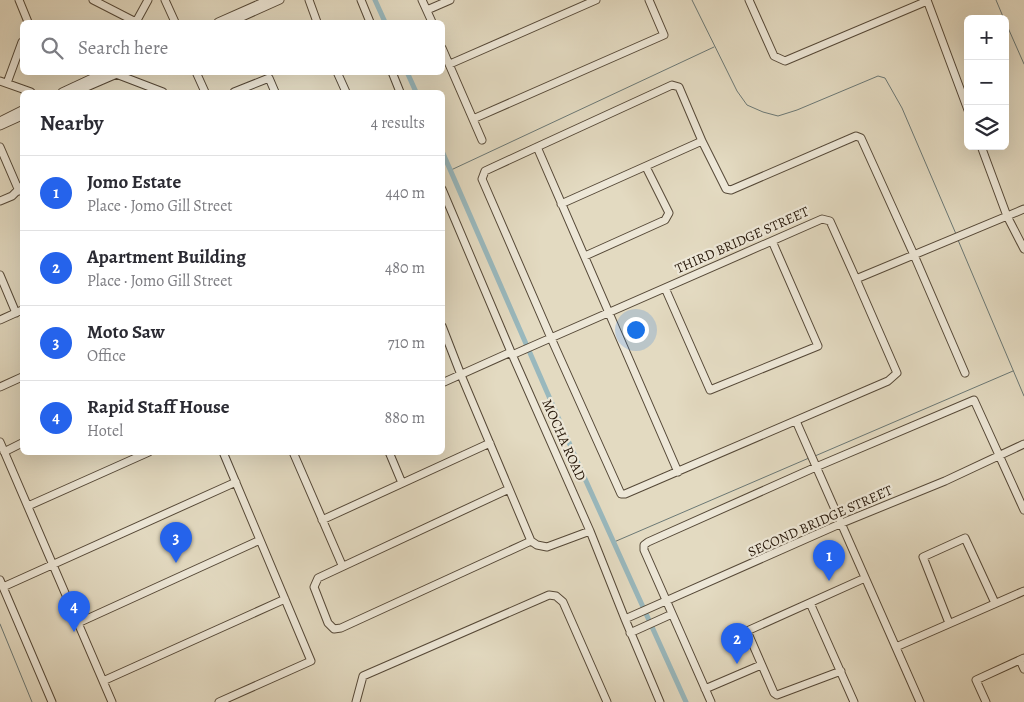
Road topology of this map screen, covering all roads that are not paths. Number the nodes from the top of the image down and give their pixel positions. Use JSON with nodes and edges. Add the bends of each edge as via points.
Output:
{"nodes":[{"id":1,"x":19,"y":0,"type":"edge"},
{"id":2,"x":93,"y":0,"type":"edge"},
{"id":3,"x":148,"y":0,"type":"edge"},
{"id":4,"x":165,"y":0,"type":"edge"},
{"id":5,"x":268,"y":0,"type":"edge"},
{"id":6,"x":280,"y":0,"type":"edge"},
{"id":7,"x":309,"y":0,"type":"edge"},
{"id":8,"x":361,"y":0,"type":"edge"},
{"id":9,"x":422,"y":0,"type":"edge"},
{"id":10,"x":450,"y":0,"type":"edge"},
{"id":11,"x":596,"y":0,"type":"edge"},
{"id":12,"x":648,"y":0,"type":"edge"},
{"id":13,"x":749,"y":0,"type":"edge"},
{"id":14,"x":927,"y":0,"type":"edge"},
{"id":15,"x":427,"y":10,"type":"junction"},
{"id":16,"x":27,"y":20,"type":"edge"},
{"id":17,"x":132,"y":20,"type":"edge"},
{"id":18,"x":137,"y":20,"type":"edge"},
{"id":19,"x":174,"y":20,"type":"edge"},
{"id":20,"x":223,"y":20,"type":"edge"},
{"id":21,"x":235,"y":20,"type":"edge"},
{"id":22,"x":316,"y":20,"type":"edge"},
{"id":23,"x":369,"y":20,"type":"edge"},
{"id":24,"x":431,"y":20,"type":"edge"},
{"id":25,"x":20,"y":46,"type":"edge"},
{"id":26,"x":445,"y":54,"type":"edge"},
{"id":27,"x":450,"y":64,"type":"junction"},
{"id":28,"x":98,"y":75,"type":"edge"},
{"id":29,"x":113,"y":75,"type":"edge"},
{"id":30,"x":121,"y":75,"type":"edge"},
{"id":31,"x":132,"y":75,"type":"edge"},
{"id":32,"x":197,"y":75,"type":"edge"},
{"id":33,"x":338,"y":75,"type":"edge"},
{"id":34,"x":393,"y":75,"type":"edge"},
{"id":35,"x":4,"y":82,"type":"edge"},
{"id":36,"x":133,"y":82,"type":"junction"},
{"id":37,"x":26,"y":90,"type":"edge"},
{"id":38,"x":66,"y":90,"type":"edge"},
{"id":39,"x":80,"y":90,"type":"edge"},
{"id":40,"x":157,"y":90,"type":"edge"},
{"id":41,"x":203,"y":90,"type":"edge"},
{"id":42,"x":239,"y":90,"type":"edge"},
{"id":43,"x":274,"y":90,"type":"edge"},
{"id":44,"x":345,"y":90,"type":"edge"},
{"id":45,"x":399,"y":90,"type":"edge"},
{"id":46,"x":966,"y":105,"type":"edge"},
{"id":47,"x":20,"y":111,"type":"edge"},
{"id":48,"x":20,"y":117,"type":"edge"},
{"id":49,"x":473,"y":119,"type":"junction"},
{"id":50,"x":0,"y":121,"type":"edge"},
{"id":51,"x":0,"y":126,"type":"edge"},
{"id":52,"x":482,"y":140,"type":"dead end"},
{"id":53,"x":702,"y":141,"type":"junction"},
{"id":54,"x":0,"y":147,"type":"edge"},
{"id":55,"x":537,"y":147,"type":"junction"},
{"id":56,"x":982,"y":150,"type":"edge"},
{"id":57,"x":646,"y":167,"type":"junction"},
{"id":58,"x":20,"y":187,"type":"edge"},
{"id":59,"x":20,"y":190,"type":"edge"},
{"id":60,"x":445,"y":196,"type":"edge"},
{"id":61,"x":0,"y":201,"type":"edge"},
{"id":62,"x":561,"y":204,"type":"junction"},
{"id":63,"x":1024,"y":208,"type":"edge"},
{"id":64,"x":1007,"y":216,"type":"junction"},
{"id":65,"x":772,"y":241,"type":"junction"},
{"id":66,"x":1024,"y":249,"type":"edge"},
{"id":67,"x":914,"y":254,"type":"junction"},
{"id":68,"x":585,"y":256,"type":"junction"},
{"id":69,"x":0,"y":275,"type":"edge"},
{"id":70,"x":854,"y":275,"type":"junction"},
{"id":71,"x":665,"y":288,"type":"junction"},
{"id":72,"x":19,"y":311,"type":"edge"},
{"id":73,"x":609,"y":313,"type":"junction"},
{"id":74,"x":0,"y":320,"type":"edge"},
{"id":75,"x":445,"y":334,"type":"edge"},
{"id":76,"x":551,"y":338,"type":"junction"},
{"id":77,"x":512,"y":354,"type":"junction"},
{"id":78,"x":965,"y":373,"type":"dead end"},
{"id":79,"x":461,"y":375,"type":"junction"},
{"id":80,"x":20,"y":378,"type":"edge"},
{"id":81,"x":445,"y":382,"type":"edge"},
{"id":82,"x":0,"y":387,"type":"edge"},
{"id":83,"x":796,"y":421,"type":"junction"},
{"id":84,"x":0,"y":442,"type":"edge"},
{"id":85,"x":490,"y":443,"type":"junction"},
{"id":86,"x":20,"y":444,"type":"edge"},
{"id":87,"x":1024,"y":444,"type":"edge"},
{"id":88,"x":4,"y":452,"type":"junction"},
{"id":89,"x":141,"y":455,"type":"edge"},
{"id":90,"x":224,"y":455,"type":"edge"},
{"id":91,"x":294,"y":455,"type":"edge"},
{"id":92,"x":390,"y":455,"type":"edge"},
{"id":93,"x":999,"y":455,"type":"junction"},
{"id":94,"x":815,"y":464,"type":"junction"},
{"id":95,"x":678,"y":472,"type":"junction"},
{"id":96,"x":236,"y":482,"type":"junction"},
{"id":97,"x":402,"y":483,"type":"junction"},
{"id":98,"x":509,"y":490,"type":"junction"},
{"id":99,"x":28,"y":506,"type":"junction"},
{"id":100,"x":1024,"y":510,"type":"edge"},
{"id":101,"x":322,"y":520,"type":"junction"},
{"id":102,"x":842,"y":523,"type":"junction"},
{"id":103,"x":590,"y":531,"type":"junction"},
{"id":104,"x":260,"y":540,"type":"junction"},
{"id":105,"x":532,"y":541,"type":"junction"},
{"id":106,"x":53,"y":564,"type":"junction"},
{"id":107,"x":342,"y":566,"type":"junction"},
{"id":108,"x":866,"y":578,"type":"junction"},
{"id":109,"x":1,"y":586,"type":"edge"},
{"id":110,"x":1024,"y":591,"type":"edge"},
{"id":111,"x":285,"y":599,"type":"junction"},
{"id":112,"x":666,"y":601,"type":"junction"},
{"id":113,"x":810,"y":603,"type":"junction"},
{"id":114,"x":996,"y":603,"type":"junction"},
{"id":115,"x":672,"y":614,"type":"junction"},
{"id":116,"x":625,"y":619,"type":"junction"},
{"id":117,"x":78,"y":623,"type":"junction"},
{"id":118,"x":949,"y":623,"type":"junction"},
{"id":119,"x":630,"y":632,"type":"junction"},
{"id":120,"x":896,"y":646,"type":"junction"},
{"id":121,"x":1022,"y":659,"type":"edge"},
{"id":122,"x":762,"y":665,"type":"junction"},
{"id":123,"x":1024,"y":669,"type":"edge"},
{"id":124,"x":840,"y":671,"type":"junction"},
{"id":125,"x":103,"y":681,"type":"junction"},
{"id":126,"x":705,"y":689,"type":"junction"},
{"id":127,"x":48,"y":702,"type":"edge"},
{"id":128,"x":52,"y":702,"type":"edge"},
{"id":129,"x":112,"y":702,"type":"edge"},
{"id":130,"x":219,"y":702,"type":"edge"},
{"id":131,"x":356,"y":702,"type":"edge"},
{"id":132,"x":606,"y":702,"type":"edge"},
{"id":133,"x":660,"y":702,"type":"edge"},
{"id":134,"x":710,"y":702,"type":"edge"},
{"id":135,"x":854,"y":702,"type":"edge"},
{"id":136,"x":920,"y":702,"type":"edge"},
{"id":137,"x":986,"y":702,"type":"edge"}],
"edges":[{"from":1,"to":16,"type":"street"},
{"from":2,"to":17,"type":"street"},
{"from":3,"to":18,"type":"street"},
{"from":4,"to":19,"type":"street"},
{"from":5,"to":20,"type":"street"},
{"from":6,"to":21,"type":"street"},
{"from":7,"to":22,"type":"street"},
{"from":8,"to":23,"type":"street"},
{"from":9,"to":15,"type":"street"},
{"from":10,"to":15,"type":"street"},
{"from":11,"to":27,"type":"street"},
{"from":12,"to":49,"type":"street","via":[[664,35]]},
{"from":13,"to":14,"type":"street","via":[[774,56],[785,61]]},
{"from":14,"to":46,"type":"street"},
{"from":15,"to":24,"type":"street"},
{"from":25,"to":35,"type":"street"},
{"from":26,"to":27,"type":"street"},
{"from":27,"to":49,"type":"street"},
{"from":28,"to":38,"type":"street"},
{"from":29,"to":39,"type":"street"},
{"from":30,"to":36,"type":"street"},
{"from":31,"to":36,"type":"street"},
{"from":32,"to":41,"type":"street"},
{"from":33,"to":44,"type":"street"},
{"from":34,"to":45,"type":"street"},
{"from":35,"to":37,"type":"street"},
{"from":36,"to":40,"type":"street"},
{"from":42,"to":43,"type":"street","via":[[269,78]]},
{"from":47,"to":50,"type":"street"},
{"from":48,"to":51,"type":"street"},
{"from":49,"to":52,"type":"street"},
{"from":53,"to":55,"type":"street","via":[[679,87],[672,85]]},
{"from":53,"to":57,"type":"street"},
{"from":53,"to":67,"type":"street","via":[[726,189],[731,190],[856,136],[861,138]]},
{"from":54,"to":58,"type":"street"},
{"from":55,"to":62,"type":"street"},
{"from":55,"to":76,"type":"street","via":[[485,171],[482,179]]},
{"from":56,"to":64,"type":"street"},
{"from":57,"to":62,"type":"street"},
{"from":57,"to":68,"type":"street","via":[[669,212],[665,220]]},
{"from":59,"to":61,"type":"street"},
{"from":60,"to":77,"type":"street","name":"MOCHA ROAD"},
{"from":62,"to":68,"type":"street"},
{"from":63,"to":64,"type":"street"},
{"from":64,"to":66,"type":"street"},
{"from":64,"to":67,"type":"street"},
{"from":65,"to":70,"type":"street","name":"THIRD BRIDGE STREET","via":[[822,219],[830,221]]},
{"from":65,"to":71,"type":"street","name":"THIRD BRIDGE STREET"},
{"from":65,"to":71,"type":"street","via":[[818,346],[710,390]]},
{"from":67,"to":70,"type":"street"},
{"from":67,"to":78,"type":"street"},
{"from":68,"to":73,"type":"street"},
{"from":69,"to":72,"type":"street"},
{"from":70,"to":83,"type":"street","via":[[897,373],[888,381]]},
{"from":71,"to":73,"type":"street","name":"THIRD BRIDGE STREET"},
{"from":72,"to":74,"type":"street"},
{"from":73,"to":76,"type":"street","name":"THIRD BRIDGE STREET"},
{"from":73,"to":95,"type":"street"},
{"from":75,"to":79,"type":"street"},
{"from":76,"to":77,"type":"street","name":"THIRD BRIDGE STREET"},
{"from":76,"to":95,"type":"street","via":[[621,494]]},
{"from":77,"to":79,"type":"street","name":"THIRD BRIDGE STREET"},
{"from":77,"to":103,"type":"street","name":"MOCHA ROAD"},
{"from":79,"to":81,"type":"street","name":"THIRD BRIDGE STREET"},
{"from":79,"to":85,"type":"street"},
{"from":80,"to":82,"type":"street"},
{"from":83,"to":94,"type":"street"},
{"from":83,"to":95,"type":"street"},
{"from":84,"to":88,"type":"street"},
{"from":85,"to":97,"type":"street"},
{"from":85,"to":98,"type":"street"},
{"from":86,"to":88,"type":"street"},
{"from":87,"to":93,"type":"street","name":"SECOND BRIDGE STREET"},
{"from":88,"to":99,"type":"street"},
{"from":89,"to":99,"type":"street"},
{"from":90,"to":96,"type":"street"},
{"from":91,"to":101,"type":"street"},
{"from":92,"to":97,"type":"street"},
{"from":93,"to":94,"type":"street","via":[[974,400]]},
{"from":93,"to":100,"type":"street"},
{"from":93,"to":102,"type":"street","name":"SECOND BRIDGE STREET"},
{"from":94,"to":102,"type":"street"},
{"from":94,"to":112,"type":"street","via":[[644,545]]},
{"from":96,"to":104,"type":"street"},
{"from":96,"to":106,"type":"street"},
{"from":97,"to":101,"type":"street"},
{"from":98,"to":105,"type":"street"},
{"from":98,"to":107,"type":"street"},
{"from":99,"to":106,"type":"street"},
{"from":101,"to":107,"type":"street"},
{"from":102,"to":108,"type":"street"},
{"from":102,"to":112,"type":"street","name":"SECOND BRIDGE STREET"},
{"from":103,"to":105,"type":"street","via":[[547,547],[537,546]]},
{"from":103,"to":116,"type":"street","name":"MOCHA ROAD"},
{"from":104,"to":111,"type":"street"},
{"from":104,"to":117,"type":"street"},
{"from":105,"to":107,"type":"street","via":[[337,630],[331,627],[314,584],[318,578]]},
{"from":106,"to":109,"type":"street"},
{"from":106,"to":117,"type":"street"},
{"from":108,"to":113,"type":"street"},
{"from":108,"to":120,"type":"street"},
{"from":109,"to":127,"type":"street"},
{"from":109,"to":128,"type":"street"},
{"from":110,"to":114,"type":"street"},
{"from":111,"to":125,"type":"street"},
{"from":111,"to":130,"type":"street","via":[[311,661]]},
{"from":112,"to":115,"type":"street"},
{"from":112,"to":116,"type":"street","name":"SECOND BRIDGE STREET"},
{"from":113,"to":122,"type":"street","via":[[746,631]]},
{"from":113,"to":124,"type":"street"},
{"from":114,"to":118,"type":"street"},
{"from":114,"to":118,"type":"street","via":[[965,538],[923,557]]},
{"from":115,"to":119,"type":"street"},
{"from":115,"to":126,"type":"street"},
{"from":116,"to":119,"type":"street","name":"MOCHA ROAD"},
{"from":117,"to":125,"type":"street"},
{"from":118,"to":120,"type":"street"},
{"from":119,"to":133,"type":"street","name":"MOCHA ROAD"},
{"from":120,"to":136,"type":"street"},
{"from":121,"to":123,"type":"street"},
{"from":121,"to":137,"type":"street","via":[[976,680]]},
{"from":122,"to":124,"type":"street","via":[[777,695]]},
{"from":122,"to":126,"type":"street"},
{"from":124,"to":135,"type":"street"},
{"from":125,"to":129,"type":"street"},
{"from":126,"to":134,"type":"street"},
{"from":131,"to":132,"type":"street","via":[[363,676],[553,594],[563,602]]}]}
